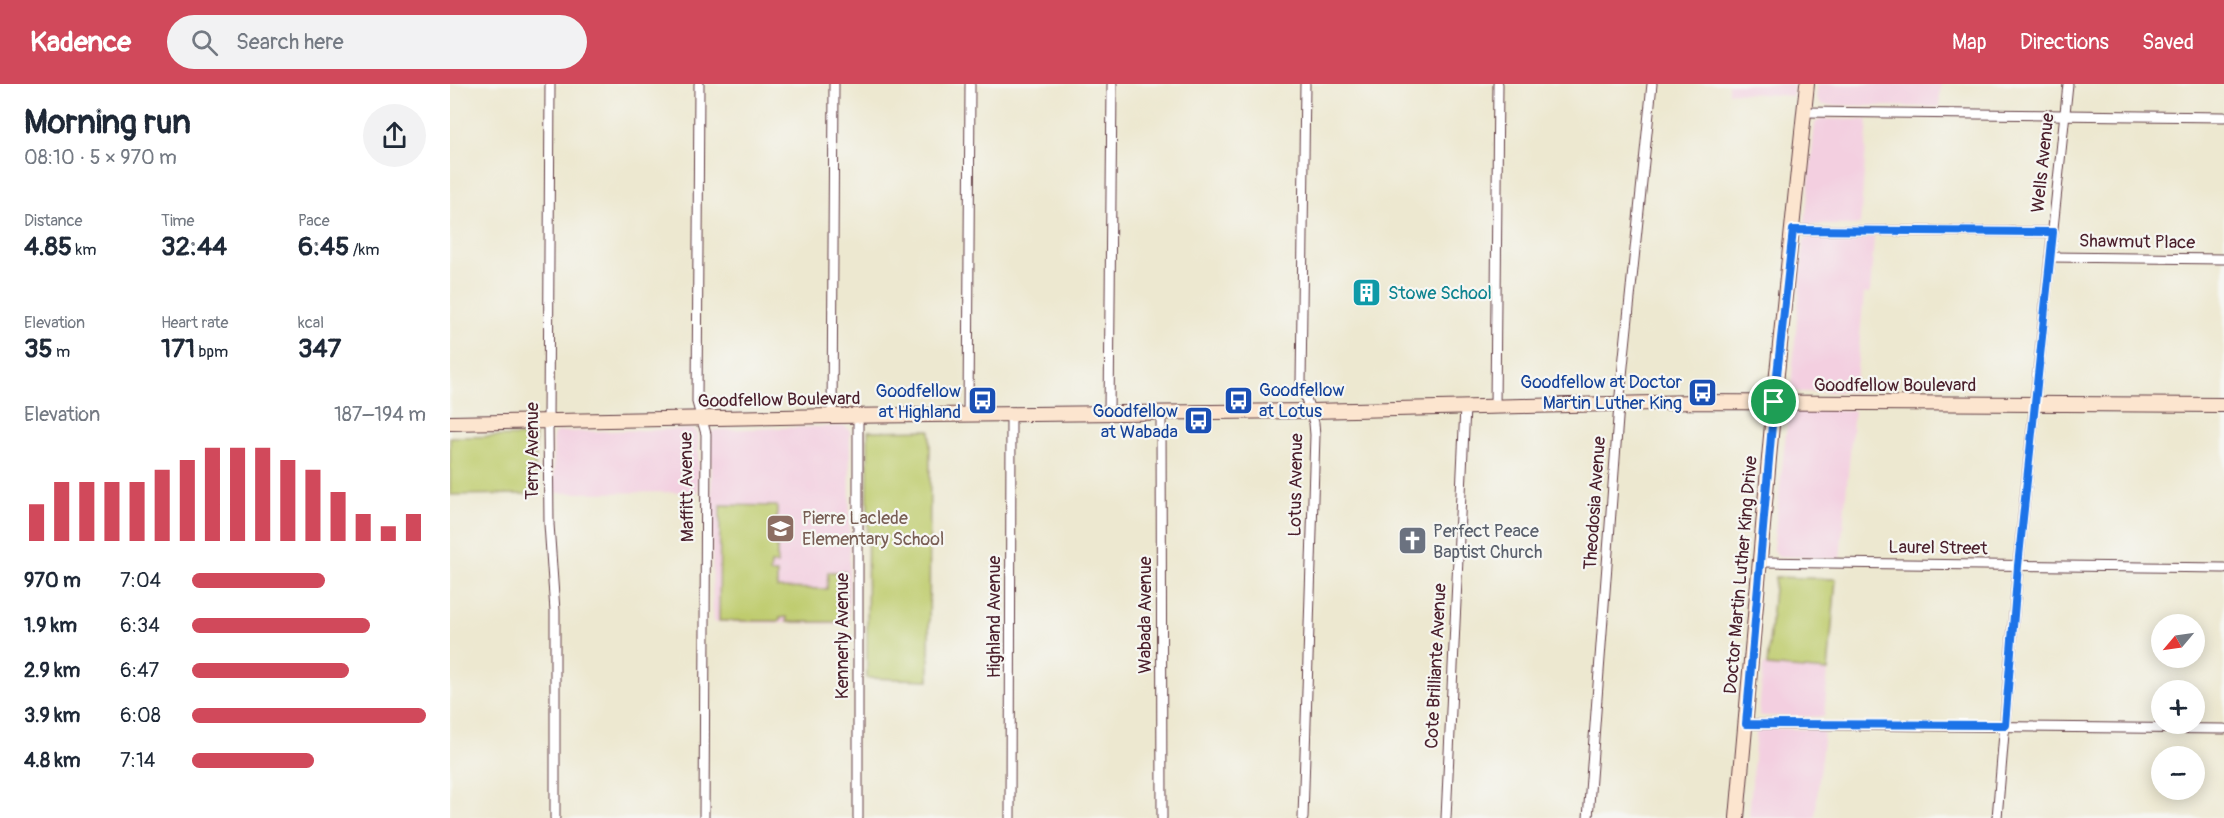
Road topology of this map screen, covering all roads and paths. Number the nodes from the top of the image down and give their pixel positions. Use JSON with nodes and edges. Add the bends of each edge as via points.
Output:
{"nodes":[{"id":1,"x":550,"y":84,"type":"edge"},
{"id":2,"x":699,"y":84,"type":"edge"},
{"id":3,"x":834,"y":84,"type":"edge"},
{"id":4,"x":970,"y":84,"type":"edge"},
{"id":5,"x":1112,"y":84,"type":"edge"},
{"id":6,"x":1305,"y":84,"type":"edge"},
{"id":7,"x":1498,"y":84,"type":"edge"},
{"id":8,"x":1652,"y":84,"type":"edge"},
{"id":9,"x":1807,"y":84,"type":"edge"},
{"id":10,"x":2068,"y":84,"type":"edge"},
{"id":11,"x":1804,"y":112,"type":"junction"},
{"id":12,"x":2065,"y":115,"type":"junction"},
{"id":13,"x":2224,"y":117,"type":"edge"},
{"id":14,"x":1793,"y":230,"type":"junction"},
{"id":15,"x":2053,"y":232,"type":"junction"},
{"id":16,"x":2050,"y":257,"type":"junction"},
{"id":17,"x":2224,"y":259,"type":"edge"},
{"id":18,"x":1774,"y":402,"type":"junction"},
{"id":19,"x":2036,"y":404,"type":"junction"},
{"id":20,"x":1619,"y":405,"type":"junction"},
{"id":21,"x":2224,"y":405,"type":"edge"},
{"id":22,"x":1495,"y":406,"type":"junction"},
{"id":23,"x":1465,"y":407,"type":"junction"},
{"id":24,"x":1311,"y":411,"type":"junction"},
{"id":25,"x":1109,"y":413,"type":"junction"},
{"id":26,"x":1161,"y":413,"type":"junction"},
{"id":27,"x":1011,"y":415,"type":"junction"},
{"id":28,"x":968,"y":416,"type":"junction"},
{"id":29,"x":832,"y":417,"type":"junction"},
{"id":30,"x":858,"y":417,"type":"junction"},
{"id":31,"x":701,"y":418,"type":"junction"},
{"id":32,"x":450,"y":423,"type":"edge"},
{"id":33,"x":548,"y":423,"type":"junction"},
{"id":34,"x":1760,"y":562,"type":"junction"},
{"id":35,"x":2018,"y":566,"type":"junction"},
{"id":36,"x":2224,"y":568,"type":"edge"},
{"id":37,"x":1746,"y":724,"type":"junction"},
{"id":38,"x":2005,"y":725,"type":"junction"},
{"id":39,"x":2224,"y":729,"type":"edge"},
{"id":40,"x":555,"y":818,"type":"edge"},
{"id":41,"x":704,"y":818,"type":"edge"},
{"id":42,"x":858,"y":818,"type":"edge"},
{"id":43,"x":1011,"y":818,"type":"edge"},
{"id":44,"x":1162,"y":818,"type":"edge"},
{"id":45,"x":1303,"y":818,"type":"edge"},
{"id":46,"x":1446,"y":818,"type":"edge"},
{"id":47,"x":1588,"y":818,"type":"edge"},
{"id":48,"x":1737,"y":818,"type":"edge"},
{"id":49,"x":1996,"y":818,"type":"edge"}],
"edges":[{"from":1,"to":33,"type":"street","name":"Terry Avenue"},
{"from":2,"to":31,"type":"street","name":"Maffitt Avenue","via":[[697,402]]},
{"from":3,"to":29,"type":"street"},
{"from":4,"to":28,"type":"street"},
{"from":5,"to":25,"type":"street"},
{"from":6,"to":24,"type":"street","name":"Lotus Avenue","via":[[1301,382]]},
{"from":7,"to":22,"type":"street"},
{"from":8,"to":20,"type":"street","name":"Theodosia Avenue"},
{"from":9,"to":11,"type":"main road","name":"Doctor Martin Luther King Drive"},
{"from":10,"to":12,"type":"street","name":"Wells Avenue"},
{"from":11,"to":12,"type":"street"},
{"from":11,"to":14,"type":"main road","name":"Doctor Martin Luther King Drive"},
{"from":12,"to":13,"type":"street"},
{"from":12,"to":15,"type":"street","name":"Wells Avenue"},
{"from":14,"to":15,"type":"street","name":"Shawmut Place"},
{"from":14,"to":18,"type":"main road","name":"Doctor Martin Luther King Drive"},
{"from":15,"to":16,"type":"street","name":"Wells Avenue"},
{"from":16,"to":17,"type":"street","name":"Shawmut Place"},
{"from":16,"to":19,"type":"street","name":"Wells Avenue"},
{"from":18,"to":19,"type":"main road","name":"Goodfellow Boulevard"},
{"from":18,"to":20,"type":"main road","name":"Goodfellow Boulevard"},
{"from":18,"to":34,"type":"main road","name":"Doctor Martin Luther King Drive"},
{"from":19,"to":21,"type":"main road","name":"Goodfellow Boulevard"},
{"from":19,"to":35,"type":"street","name":"Wells Avenue"},
{"from":20,"to":22,"type":"main road","name":"Goodfellow Boulevard"},
{"from":20,"to":47,"type":"street","name":"Theodosia Avenue"},
{"from":22,"to":23,"type":"main road","name":"Goodfellow Boulevard"},
{"from":23,"to":24,"type":"main road","name":"Goodfellow Boulevard"},
{"from":23,"to":46,"type":"street","name":"Cote Brilliante Avenue"},
{"from":24,"to":26,"type":"main road","name":"Goodfellow Boulevard"},
{"from":24,"to":45,"type":"street","name":"Lotus Avenue","via":[[1315,435]]},
{"from":25,"to":26,"type":"main road","name":"Goodfellow Boulevard"},
{"from":25,"to":27,"type":"main road","name":"Goodfellow Boulevard"},
{"from":26,"to":44,"type":"street","name":"Wabada Avenue"},
{"from":27,"to":28,"type":"main road","name":"Goodfellow Boulevard"},
{"from":27,"to":43,"type":"street","name":"Highland Avenue"},
{"from":28,"to":30,"type":"main road","name":"Goodfellow Boulevard"},
{"from":29,"to":30,"type":"main road","name":"Goodfellow Boulevard"},
{"from":29,"to":31,"type":"main road","name":"Goodfellow Boulevard"},
{"from":30,"to":42,"type":"street","name":"Kennerly Avenue"},
{"from":31,"to":33,"type":"main road","name":"Goodfellow Boulevard"},
{"from":31,"to":41,"type":"street","name":"Maffitt Avenue","via":[[706,434]]},
{"from":32,"to":33,"type":"main road","name":"Goodfellow Boulevard"},
{"from":33,"to":40,"type":"street","name":"Terry Avenue","via":[[555,611]]},
{"from":34,"to":35,"type":"street","name":"Laurel Street"},
{"from":34,"to":37,"type":"main road","name":"Doctor Martin Luther King Drive"},
{"from":35,"to":36,"type":"street","name":"Laurel Street"},
{"from":35,"to":38,"type":"street","name":"Wells Avenue"},
{"from":37,"to":38,"type":"street"},
{"from":37,"to":48,"type":"main road","name":"Doctor Martin Luther King Drive"},
{"from":38,"to":39,"type":"street"},
{"from":38,"to":49,"type":"street","name":"Wells Avenue"}]}
